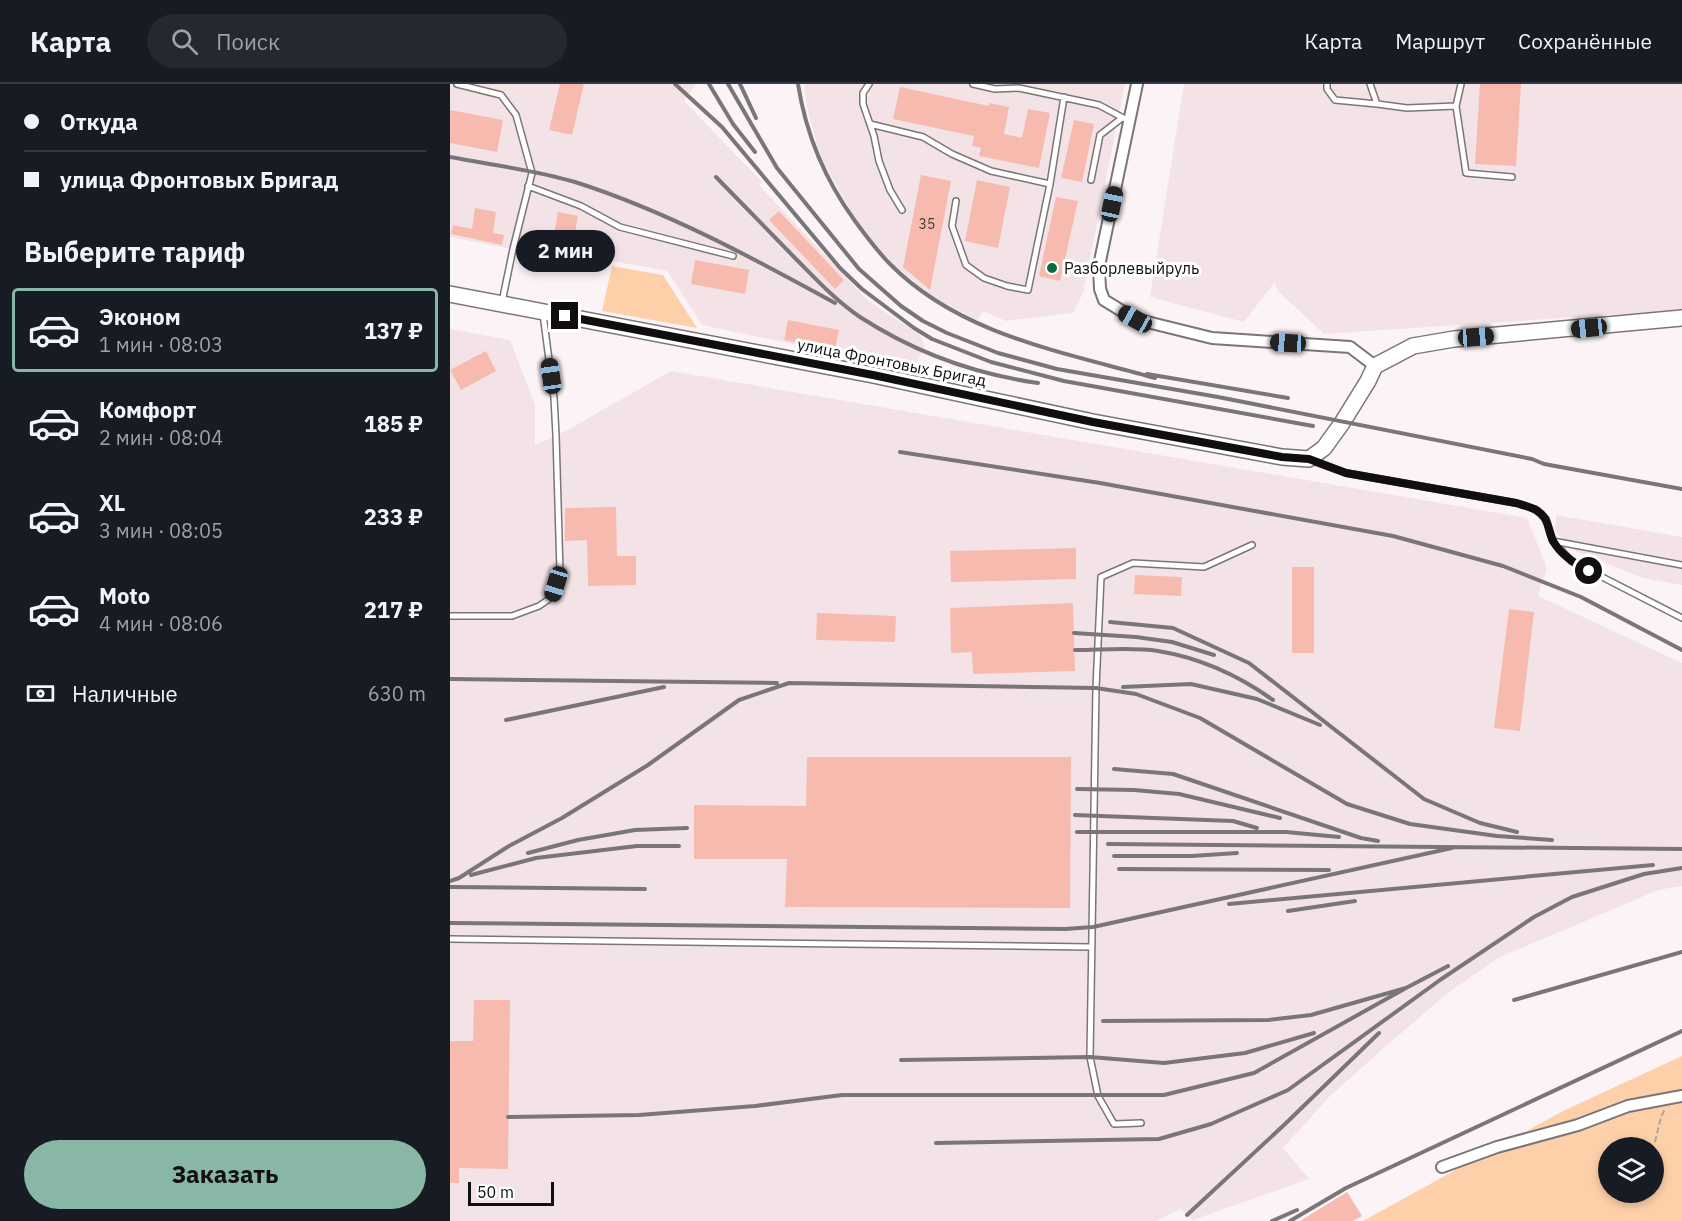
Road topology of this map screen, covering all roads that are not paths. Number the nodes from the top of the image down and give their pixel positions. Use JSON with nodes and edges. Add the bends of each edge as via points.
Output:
{"nodes":[{"id":1,"x":457,"y":84,"type":"edge"},
{"id":2,"x":869,"y":84,"type":"edge"},
{"id":3,"x":973,"y":84,"type":"edge"},
{"id":4,"x":1137,"y":84,"type":"edge"},
{"id":5,"x":1327,"y":84,"type":"edge"},
{"id":6,"x":1370,"y":84,"type":"edge"},
{"id":7,"x":1461,"y":84,"type":"edge"},
{"id":8,"x":1064,"y":97,"type":"junction"},
{"id":9,"x":1377,"y":104,"type":"junction"},
{"id":10,"x":1456,"y":106,"type":"junction"},
{"id":11,"x":1126,"y":119,"type":"junction"},
{"id":12,"x":870,"y":123,"type":"junction"},
{"id":13,"x":1512,"y":177,"type":"dead end"},
{"id":14,"x":1091,"y":180,"type":"dead end"},
{"id":15,"x":1050,"y":184,"type":"junction"},
{"id":16,"x":528,"y":186,"type":"junction"},
{"id":17,"x":956,"y":201,"type":"dead end"},
{"id":18,"x":902,"y":210,"type":"dead end"},
{"id":19,"x":734,"y":256,"type":"dead end"},
{"id":20,"x":450,"y":294,"type":"edge"},
{"id":21,"x":502,"y":304,"type":"junction"},
{"id":22,"x":543,"y":312,"type":"junction"},
{"id":23,"x":1682,"y":318,"type":"edge"},
{"id":24,"x":1375,"y":366,"type":"junction"},
{"id":25,"x":1309,"y":459,"type":"junction"},
{"id":26,"x":1553,"y":541,"type":"junction"},
{"id":27,"x":1252,"y":545,"type":"dead end"},
{"id":28,"x":1682,"y":565,"type":"edge"},
{"id":29,"x":450,"y":616,"type":"edge"},
{"id":30,"x":1682,"y":618,"type":"edge"},
{"id":31,"x":450,"y":939,"type":"edge"},
{"id":32,"x":1091,"y":947,"type":"junction"},
{"id":33,"x":1682,"y":1096,"type":"edge"},
{"id":34,"x":1141,"y":1123,"type":"dead end"},
{"id":35,"x":1443,"y":1167,"type":"dead end"}],
"edges":[{"from":1,"to":16,"type":"lane","via":[[501,94],[516,115],[532,173]]},
{"from":2,"to":12,"type":"lane","via":[[863,93],[863,104]]},
{"from":3,"to":8,"type":"lane"},
{"from":4,"to":11,"type":"street"},
{"from":5,"to":9,"type":"lane","via":[[1335,100]]},
{"from":6,"to":9,"type":"lane"},
{"from":7,"to":10,"type":"lane"},
{"from":8,"to":11,"type":"lane","via":[[1099,105]]},
{"from":8,"to":15,"type":"lane"},
{"from":9,"to":10,"type":"lane","via":[[1407,108]]},
{"from":10,"to":13,"type":"lane","via":[[1466,173]]},
{"from":11,"to":14,"type":"lane","via":[[1100,135]]},
{"from":11,"to":24,"type":"street","via":[[1099,266],[1104,300],[1135,319],[1212,338],[1350,347]]},
{"from":12,"to":15,"type":"lane","via":[[923,137],[991,171]]},
{"from":12,"to":18,"type":"lane","via":[[879,161]]},
{"from":15,"to":17,"type":"lane","via":[[1028,290],[984,278],[966,265],[952,226]]},
{"from":16,"to":19,"type":"lane","via":[[581,206],[620,227]]},
{"from":16,"to":21,"type":"lane"},
{"from":20,"to":21,"type":"main road","name":"улица Фронтовых Бригад"},
{"from":21,"to":22,"type":"main road","name":"улица Фронтовых Бригад"},
{"from":22,"to":25,"type":"main road","name":"улица Фронтовых Бригад","via":[[1093,422]]},
{"from":22,"to":29,"type":"lane","via":[[554,398],[558,580],[552,597],[512,616]]},
{"from":23,"to":24,"type":"main road","via":[[1454,339],[1413,346]]},
{"from":24,"to":25,"type":"main road","via":[[1324,448]]},
{"from":25,"to":26,"type":"lane","via":[[1346,473],[1535,508],[1546,519]]},
{"from":26,"to":28,"type":"lane"},
{"from":26,"to":30,"type":"lane","via":[[1571,561]]},
{"from":27,"to":32,"type":"lane","via":[[1204,567],[1133,563],[1101,577]]},
{"from":31,"to":32,"type":"lane"},
{"from":32,"to":34,"type":"lane","via":[[1090,1057],[1098,1096],[1114,1124]]},
{"from":33,"to":35,"type":"street","via":[[1628,1106]]}]}
